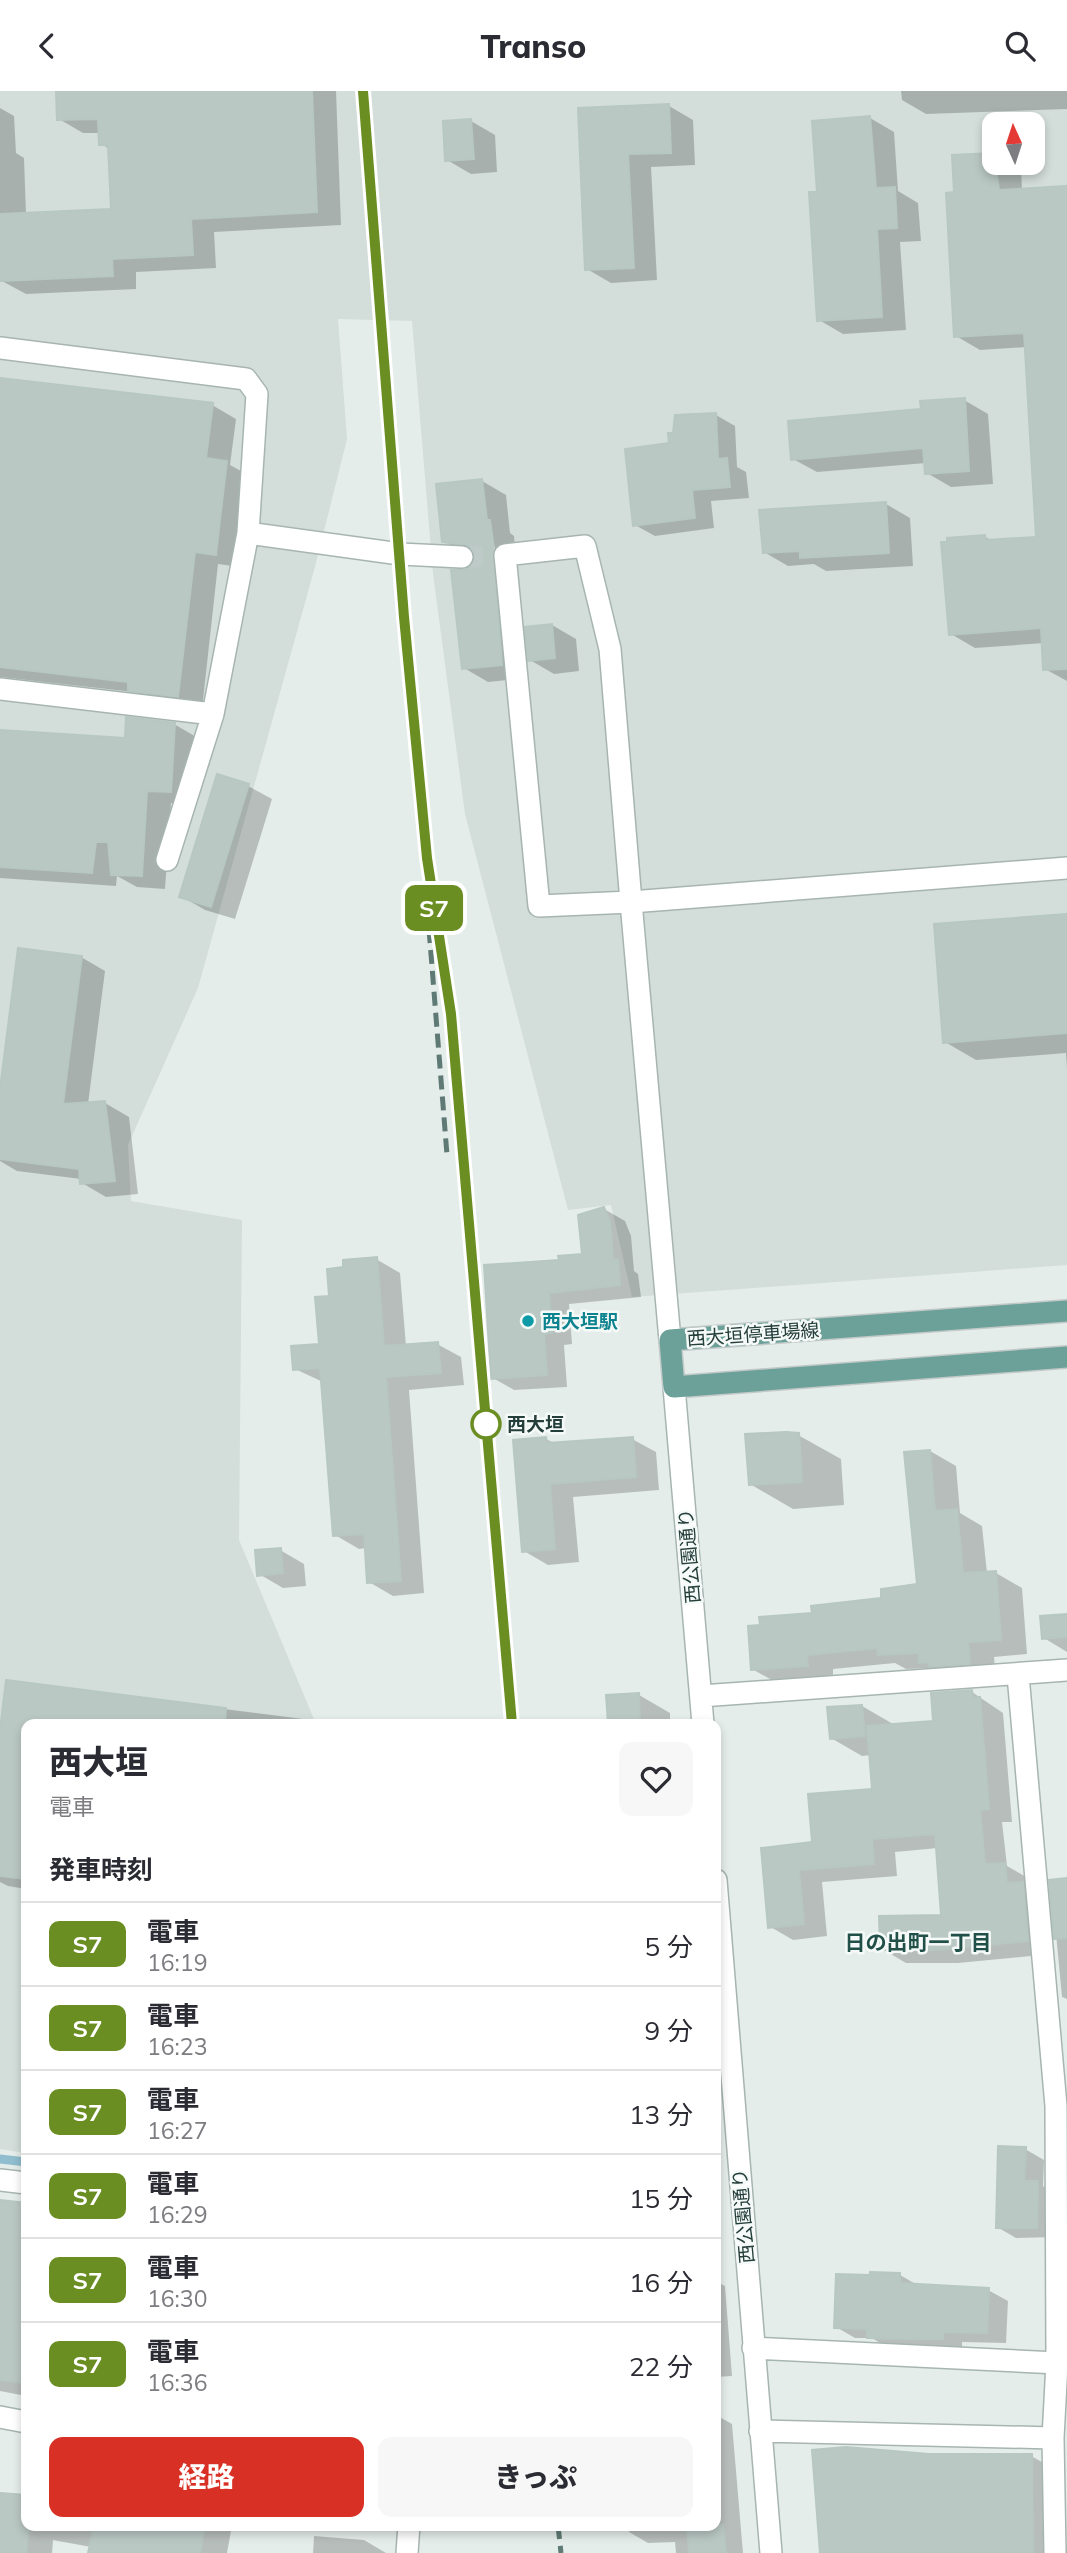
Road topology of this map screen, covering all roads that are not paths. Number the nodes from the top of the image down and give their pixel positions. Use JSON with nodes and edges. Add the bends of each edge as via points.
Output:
{"nodes":[{"id":1,"x":0,"y":348,"type":"edge"},
{"id":2,"x":248,"y":533,"type":"junction"},
{"id":3,"x":462,"y":557,"type":"tunnel mouth"},
{"id":4,"x":0,"y":689,"type":"edge"},
{"id":5,"x":214,"y":714,"type":"junction"},
{"id":6,"x":167,"y":860,"type":"dead end"},
{"id":7,"x":1067,"y":868,"type":"edge"},
{"id":8,"x":631,"y":902,"type":"junction"},
{"id":9,"x":1067,"y":1311,"type":"edge"},
{"id":10,"x":670,"y":1341,"type":"junction"},
{"id":11,"x":1067,"y":1357,"type":"edge"},
{"id":12,"x":674,"y":1387,"type":"junction"},
{"id":13,"x":1067,"y":1670,"type":"edge"},
{"id":14,"x":1018,"y":1675,"type":"junction"},
{"id":15,"x":701,"y":1696,"type":"junction"},
{"id":16,"x":703,"y":1719,"type":"edge"},
{"id":17,"x":721,"y":1943,"type":"edge"},
{"id":18,"x":1062,"y":2106,"type":"edge"},
{"id":19,"x":0,"y":2180,"type":"edge"},
{"id":20,"x":21,"y":2182,"type":"edge"},
{"id":21,"x":753,"y":2347,"type":"junction"},
{"id":22,"x":1057,"y":2363,"type":"junction"},
{"id":23,"x":0,"y":2417,"type":"edge"},
{"id":24,"x":21,"y":2421,"type":"edge"},
{"id":25,"x":760,"y":2431,"type":"junction"},
{"id":26,"x":1053,"y":2438,"type":"junction"},
{"id":27,"x":409,"y":2531,"type":"edge"},
{"id":28,"x":407,"y":2553,"type":"edge"},
{"id":29,"x":771,"y":2553,"type":"edge"},
{"id":30,"x":1055,"y":2553,"type":"edge"}],
"edges":[{"from":1,"to":2,"type":"street","via":[[246,379],[257,394]]},
{"from":2,"to":3,"type":"street","via":[[400,554]]},
{"from":2,"to":5,"type":"street"},
{"from":4,"to":5,"type":"street"},
{"from":5,"to":6,"type":"street"},
{"from":7,"to":8,"type":"street"},
{"from":8,"to":8,"type":"street","via":[[610,649],[585,546],[500,555],[539,906]]},
{"from":8,"to":10,"type":"street"},
{"from":9,"to":10,"type":"main road","name":"西大垣停車場線"},
{"from":10,"to":12,"type":"main road","name":"西大垣停車場線"},
{"from":11,"to":12,"type":"main road"},
{"from":12,"to":15,"type":"street","name":"西公園通り"},
{"from":13,"to":14,"type":"street"},
{"from":14,"to":15,"type":"street"},
{"from":14,"to":18,"type":"street"},
{"from":15,"to":16,"type":"street","name":"西公園通り"},
{"from":17,"to":21,"type":"street","name":"西公園通り"},
{"from":18,"to":22,"type":"street"},
{"from":19,"to":20,"type":"street"},
{"from":21,"to":22,"type":"street"},
{"from":21,"to":25,"type":"street","name":"西公園通り"},
{"from":22,"to":26,"type":"street"},
{"from":23,"to":24,"type":"street"},
{"from":25,"to":26,"type":"street"},
{"from":25,"to":29,"type":"street","name":"西公園通り"},
{"from":26,"to":30,"type":"street"},
{"from":27,"to":28,"type":"street"}]}
